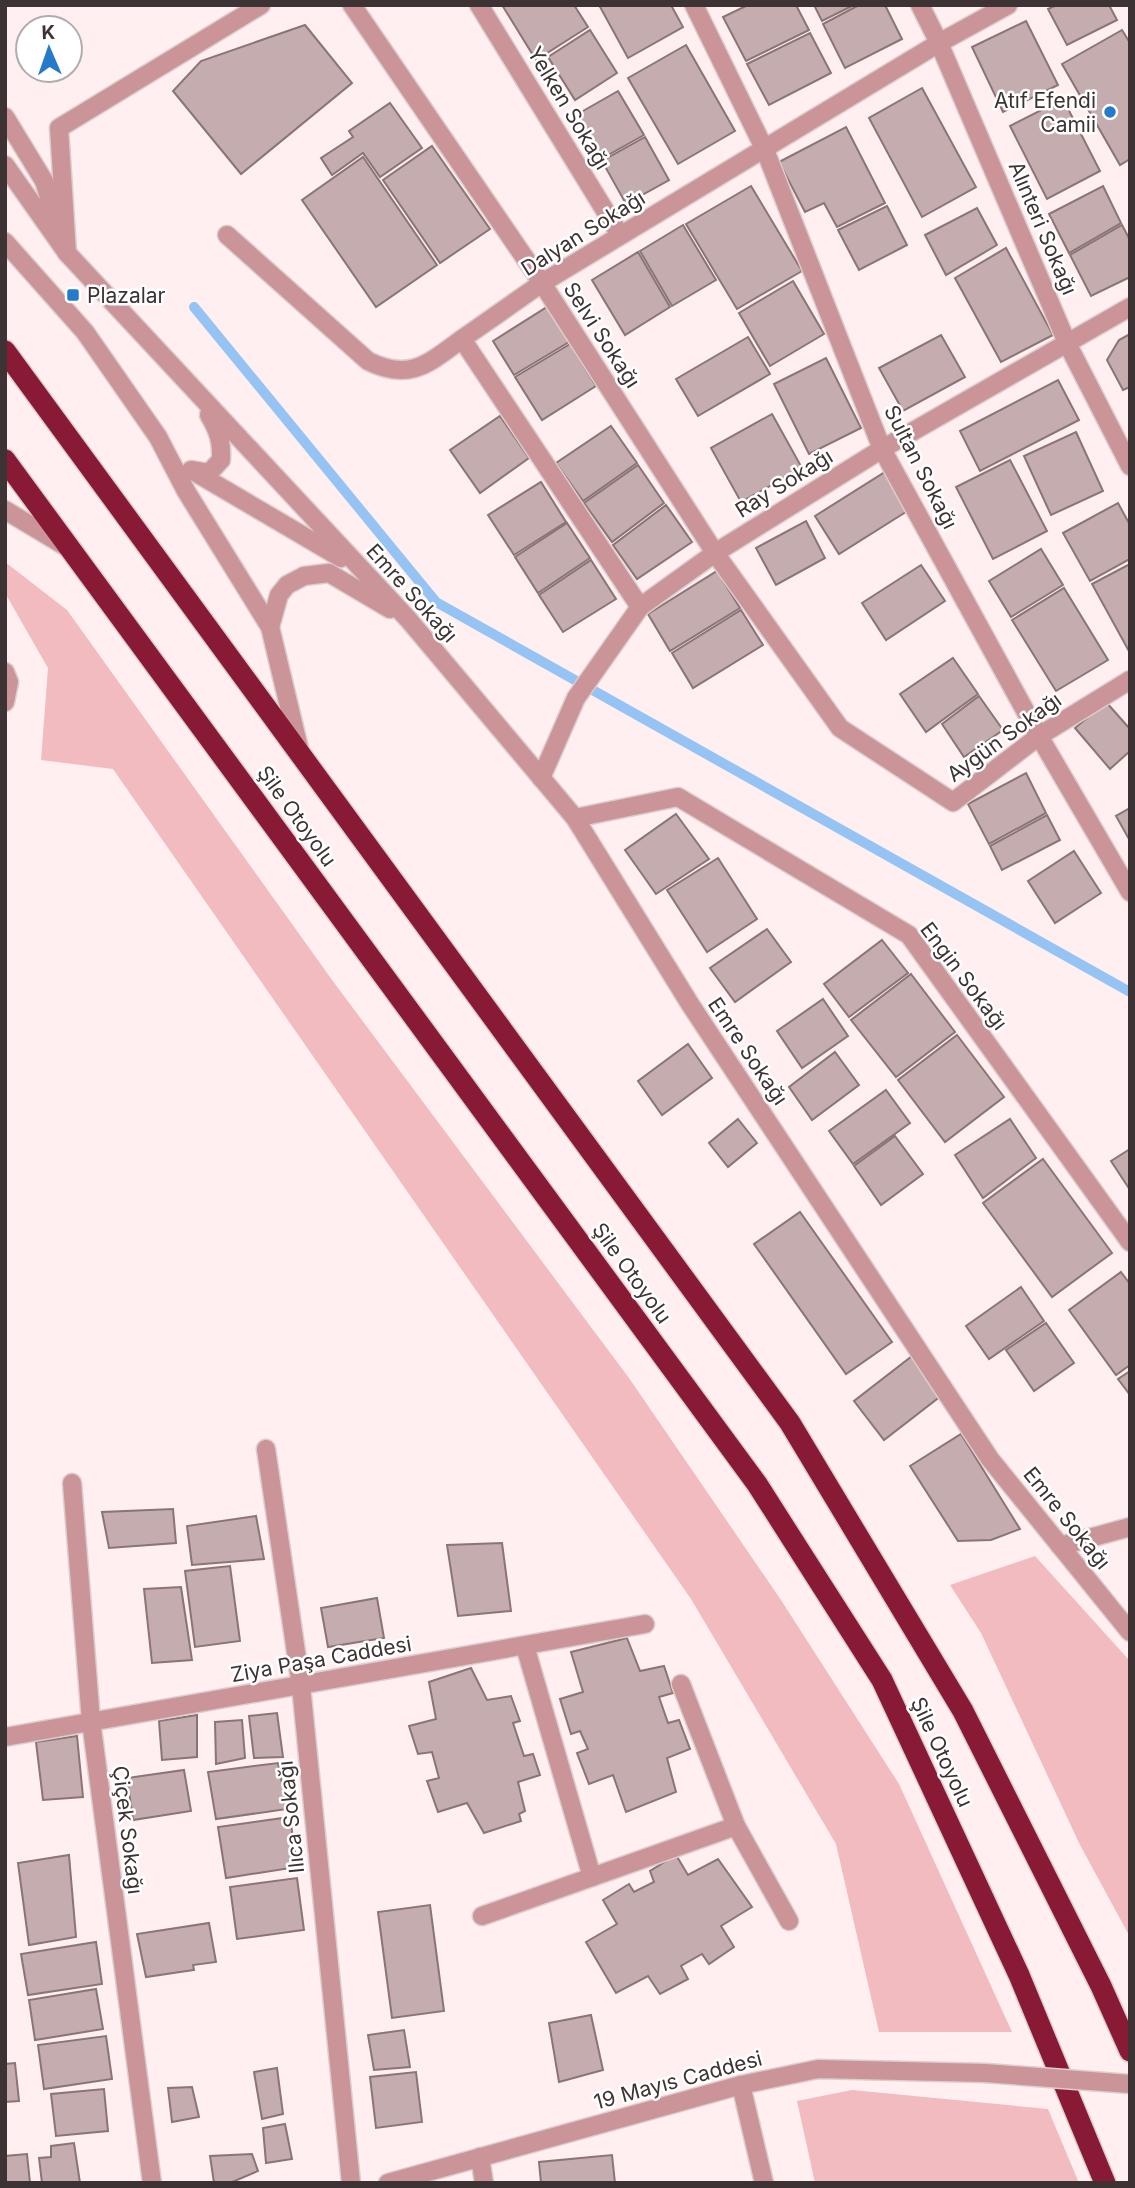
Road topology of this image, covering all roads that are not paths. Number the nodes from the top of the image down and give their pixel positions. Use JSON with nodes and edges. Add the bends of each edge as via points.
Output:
{"nodes":[{"id":1,"x":261,"y":5,"type":"edge"},
{"id":2,"x":352,"y":5,"type":"edge"},
{"id":3,"x":479,"y":5,"type":"edge"},
{"id":4,"x":694,"y":5,"type":"edge"},
{"id":5,"x":920,"y":5,"type":"edge"},
{"id":6,"x":1008,"y":5,"type":"edge"},
{"id":7,"x":939,"y":43,"type":"junction"},
{"id":8,"x":5,"y":117,"type":"edge"},
{"id":9,"x":765,"y":150,"type":"junction"},
{"id":10,"x":5,"y":164,"type":"edge"},
{"id":11,"x":227,"y":235,"type":"dead end"},
{"id":12,"x":620,"y":235,"type":"junction"},
{"id":13,"x":5,"y":242,"type":"edge"},
{"id":14,"x":66,"y":253,"type":"junction"},
{"id":15,"x":542,"y":283,"type":"junction"},
{"id":16,"x":1130,"y":307,"type":"edge"},
{"id":17,"x":462,"y":339,"type":"junction"},
{"id":18,"x":1068,"y":345,"type":"junction"},
{"id":19,"x":5,"y":351,"type":"edge"},
{"id":20,"x":191,"y":385,"type":"junction"},
{"id":21,"x":158,"y":437,"type":"junction"},
{"id":22,"x":882,"y":449,"type":"junction"},
{"id":23,"x":5,"y":460,"type":"edge"},
{"id":24,"x":1130,"y":466,"type":"edge"},
{"id":25,"x":192,"y":471,"type":"junction"},
{"id":26,"x":5,"y":510,"type":"edge"},
{"id":27,"x":70,"y":549,"type":"junction"},
{"id":28,"x":715,"y":553,"type":"junction"},
{"id":29,"x":360,"y":568,"type":"junction"},
{"id":30,"x":640,"y":607,"type":"junction"},
{"id":31,"x":408,"y":620,"type":"junction"},
{"id":32,"x":270,"y":628,"type":"junction"},
{"id":33,"x":5,"y":672,"type":"edge"},
{"id":34,"x":1130,"y":680,"type":"edge"},
{"id":35,"x":5,"y":702,"type":"edge"},
{"id":36,"x":1039,"y":736,"type":"junction"},
{"id":37,"x":301,"y":755,"type":"junction"},
{"id":38,"x":541,"y":778,"type":"junction"},
{"id":39,"x":575,"y":818,"type":"junction"},
{"id":40,"x":1130,"y":892,"type":"edge"},
{"id":41,"x":1130,"y":1242,"type":"edge"},
{"id":42,"x":266,"y":1449,"type":"dead end"},
{"id":43,"x":72,"y":1483,"type":"dead end"},
{"id":44,"x":1130,"y":1527,"type":"edge"},
{"id":45,"x":1060,"y":1546,"type":"junction"},
{"id":46,"x":645,"y":1624,"type":"dead end"},
{"id":47,"x":1130,"y":1632,"type":"edge"},
{"id":48,"x":525,"y":1646,"type":"junction"},
{"id":49,"x":681,"y":1684,"type":"dead end"},
{"id":50,"x":301,"y":1686,"type":"junction"},
{"id":51,"x":91,"y":1721,"type":"junction"},
{"id":52,"x":5,"y":1737,"type":"edge"},
{"id":53,"x":736,"y":1826,"type":"junction"},
{"id":54,"x":592,"y":1877,"type":"junction"},
{"id":55,"x":482,"y":1916,"type":"dead end"},
{"id":56,"x":789,"y":1921,"type":"dead end"},
{"id":57,"x":1130,"y":2051,"type":"edge"},
{"id":58,"x":1130,"y":2084,"type":"edge"},
{"id":59,"x":741,"y":2085,"type":"junction"},
{"id":60,"x":480,"y":2157,"type":"junction"},
{"id":61,"x":152,"y":2183,"type":"edge"},
{"id":62,"x":351,"y":2183,"type":"edge"},
{"id":63,"x":388,"y":2183,"type":"edge"},
{"id":64,"x":484,"y":2183,"type":"edge"},
{"id":65,"x":764,"y":2183,"type":"edge"},
{"id":66,"x":1105,"y":2183,"type":"edge"}],
"edges":[{"from":1,"to":14,"type":"street","via":[[59,128]]},
{"from":2,"to":15,"type":"street","name":"Selvi Sokağı"},
{"from":3,"to":12,"type":"street","name":"Yelken Sokağı"},
{"from":4,"to":9,"type":"street","name":"Sultan Sokağı"},
{"from":5,"to":7,"type":"street","name":"Alınteri Sokağı"},
{"from":6,"to":7,"type":"street","name":"Dalyan Sokağı"},
{"from":7,"to":9,"type":"street","name":"Dalyan Sokağı"},
{"from":7,"to":18,"type":"street","name":"Alınteri Sokağı"},
{"from":8,"to":14,"type":"street","via":[[44,181]]},
{"from":9,"to":12,"type":"street","name":"Dalyan Sokağı"},
{"from":9,"to":22,"type":"street","name":"Sultan Sokağı"},
{"from":10,"to":14,"type":"street"},
{"from":11,"to":17,"type":"street","name":"Dalyan Sokağı","via":[[380,367],[408,370],[424,366]]},
{"from":12,"to":15,"type":"street","name":"Dalyan Sokağı"},
{"from":13,"to":21,"type":"street","via":[[85,332]]},
{"from":14,"to":20,"type":"street"},
{"from":15,"to":17,"type":"street","name":"Dalyan Sokağı"},
{"from":15,"to":28,"type":"street","name":"Selvi Sokağı"},
{"from":16,"to":18,"type":"street","name":"Ray Sokağı"},
{"from":17,"to":30,"type":"street"},
{"from":18,"to":22,"type":"street","name":"Ray Sokağı"},
{"from":18,"to":24,"type":"street","name":"Alınteri Sokağı"},
{"from":19,"to":37,"type":"highway","name":"Şile Otoyolu"},
{"from":20,"to":25,"type":"street","via":[[219,432],[222,446],[221,460],[209,473]]},
{"from":20,"to":29,"type":"street","name":"Emre Sokağı"},
{"from":21,"to":25,"type":"street"},
{"from":21,"to":32,"type":"street"},
{"from":22,"to":28,"type":"street","name":"Ray Sokağı"},
{"from":22,"to":36,"type":"street","name":"Sultan Sokağı"},
{"from":23,"to":27,"type":"highway","name":"Şile Otoyolu"},
{"from":25,"to":29,"type":"street"},
{"from":26,"to":27,"type":"street"},
{"from":27,"to":66,"type":"highway","name":"Şile Otoyolu","via":[[757,1484],[882,1680],[1019,1975]]},
{"from":28,"to":30,"type":"street","name":"Ray Sokağı"},
{"from":28,"to":36,"type":"street","name":"Aygün Sokağı","via":[[840,728],[953,802]]},
{"from":29,"to":31,"type":"street","name":"Emre Sokağı"},
{"from":30,"to":38,"type":"street","name":"Ray Sokağı","via":[[576,698]]},
{"from":31,"to":32,"type":"street","via":[[329,573],[304,576],[288,585],[279,595]]},
{"from":31,"to":38,"type":"street","name":"Emre Sokağı"},
{"from":32,"to":37,"type":"street"},
{"from":33,"to":35,"type":"street","via":[[9,682]]},
{"from":34,"to":36,"type":"street","name":"Aygün Sokağı"},
{"from":36,"to":40,"type":"street","name":"Sultan Sokağı"},
{"from":37,"to":57,"type":"highway","name":"Şile Otoyolu","via":[[790,1423],[964,1711]]},
{"from":38,"to":39,"type":"street","name":"Emre Sokağı"},
{"from":39,"to":41,"type":"street","name":"Engin Sokağı","via":[[678,797],[909,935]]},
{"from":39,"to":45,"type":"street","name":"Emre Sokağı","via":[[690,1004],[990,1459]]},
{"from":42,"to":50,"type":"street","name":"Ilıca Sokağı"},
{"from":43,"to":51,"type":"street","name":"Çiçek Sokağı"},
{"from":44,"to":45,"type":"street"},
{"from":45,"to":47,"type":"street","name":"Emre Sokağı"},
{"from":46,"to":48,"type":"street","name":"Ziya Paşa Caddesi"},
{"from":48,"to":50,"type":"street","name":"Ziya Paşa Caddesi"},
{"from":48,"to":54,"type":"street"},
{"from":49,"to":53,"type":"street"},
{"from":50,"to":51,"type":"street","name":"Ziya Paşa Caddesi"},
{"from":50,"to":62,"type":"street","name":"Ilıca Sokağı"},
{"from":51,"to":52,"type":"street","name":"Ziya Paşa Caddesi"},
{"from":51,"to":61,"type":"street","name":"Çiçek Sokağı"},
{"from":53,"to":54,"type":"street"},
{"from":53,"to":56,"type":"street"},
{"from":54,"to":55,"type":"street"},
{"from":58,"to":59,"type":"street","name":"19 Mayıs Caddesi","bridge":true,"via":[[985,2073],[818,2069]]},
{"from":59,"to":60,"type":"street","name":"19 Mayıs Caddesi"},
{"from":59,"to":65,"type":"street"},
{"from":60,"to":63,"type":"street","name":"19 Mayıs Caddesi"},
{"from":60,"to":64,"type":"street"}]}
